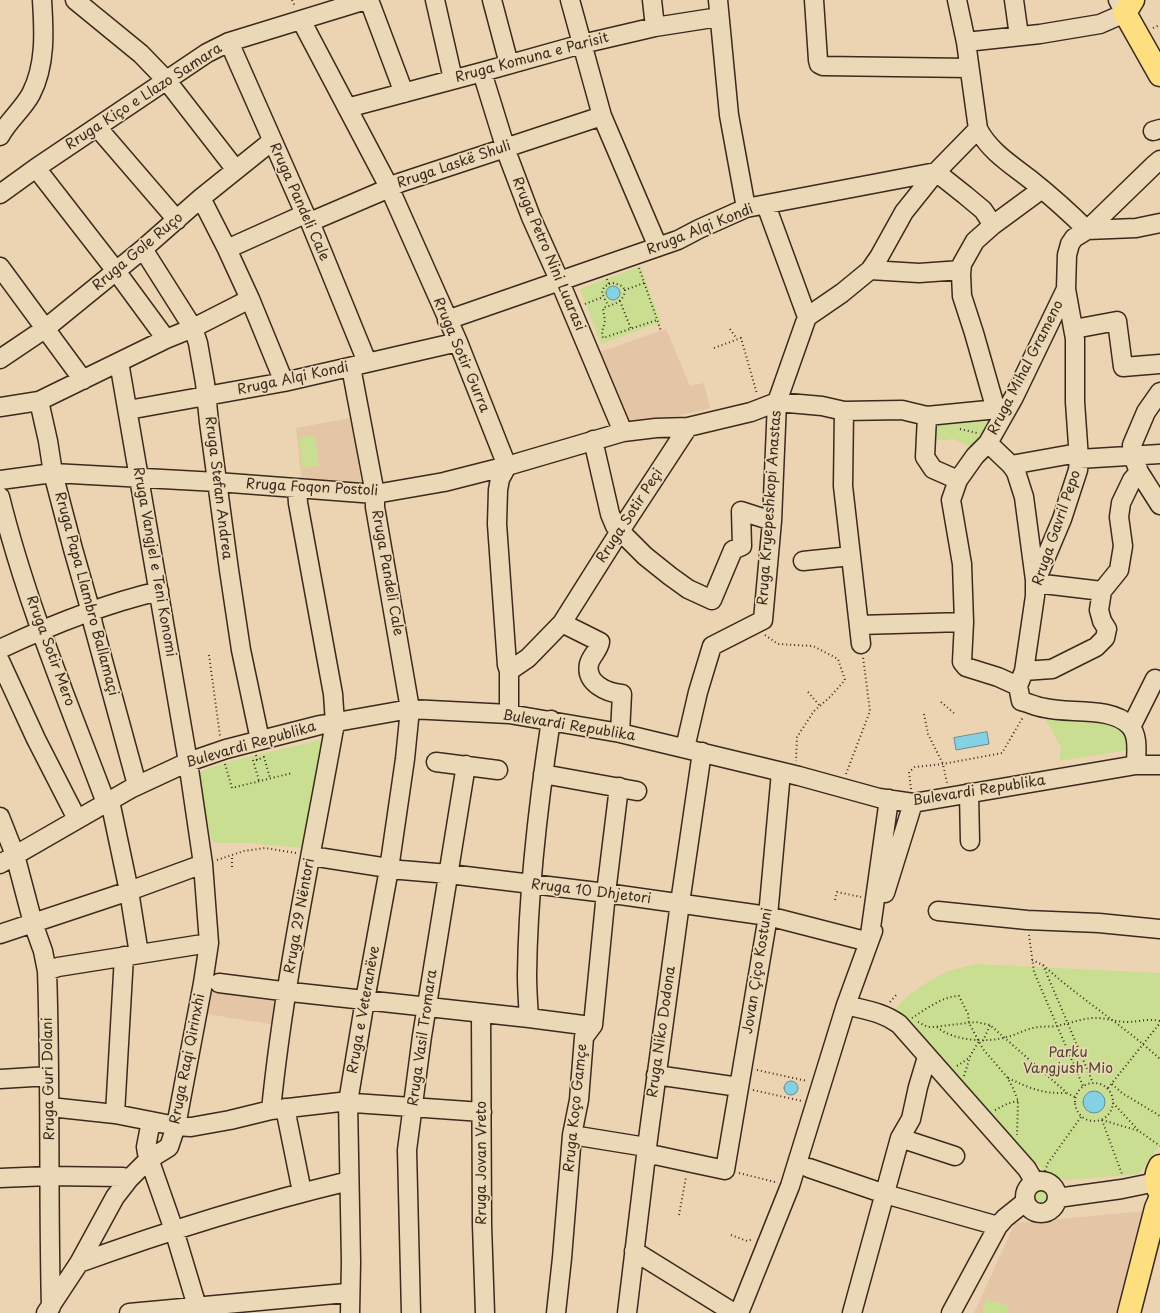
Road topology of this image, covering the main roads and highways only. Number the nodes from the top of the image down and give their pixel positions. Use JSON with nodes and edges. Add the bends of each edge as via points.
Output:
{"nodes":[{"id":1,"x":1125,"y":4,"type":"edge"},
{"id":2,"x":1160,"y":75,"type":"edge"},
{"id":3,"x":1159,"y":1185,"type":"edge"},
{"id":4,"x":1129,"y":1313,"type":"edge"}],
"edges":[{"from":1,"to":2,"type":"main road"},
{"from":3,"to":4,"type":"main road","via":[[1156,1208]]}]}
